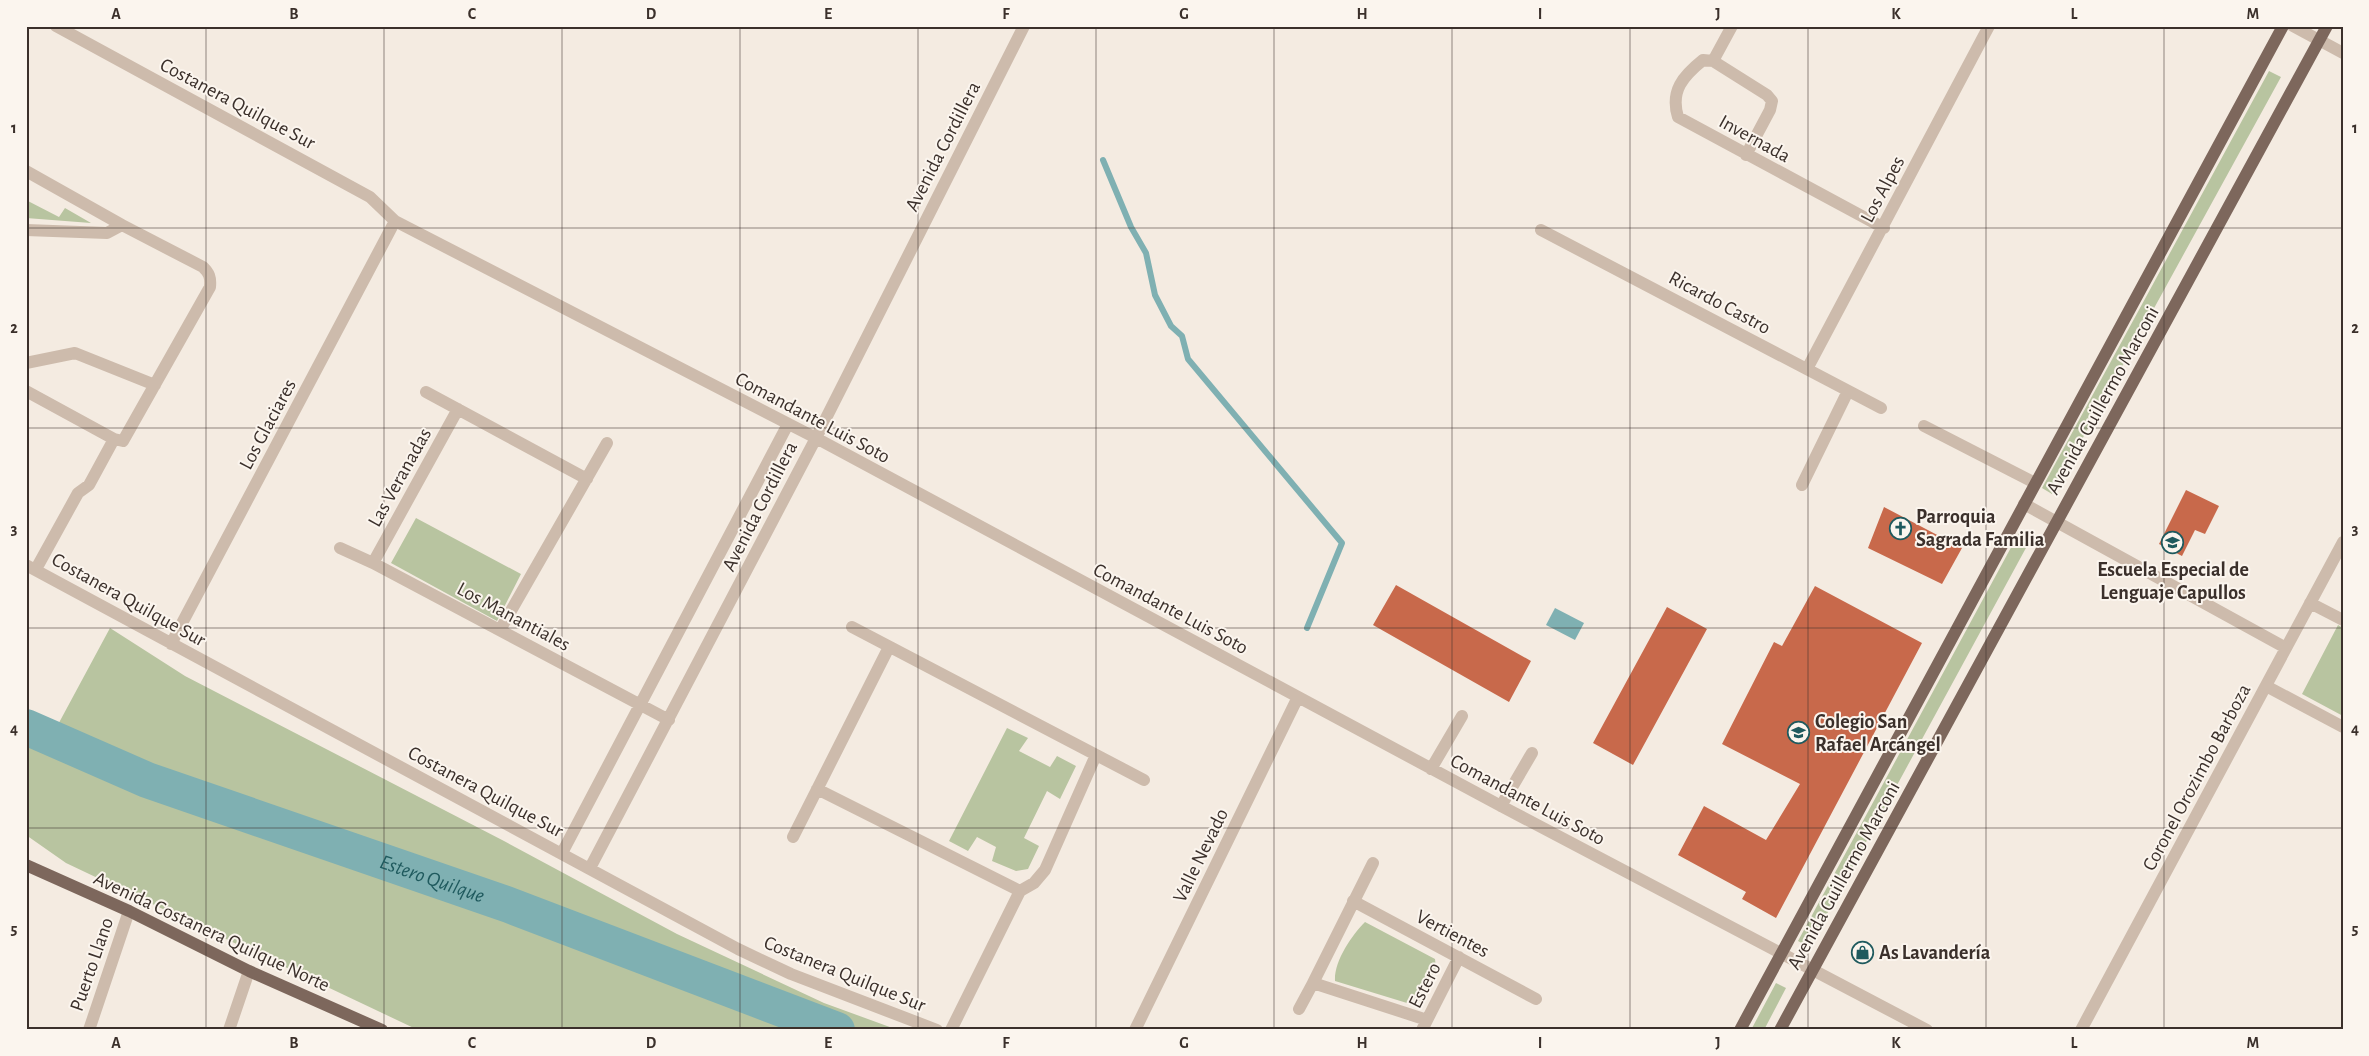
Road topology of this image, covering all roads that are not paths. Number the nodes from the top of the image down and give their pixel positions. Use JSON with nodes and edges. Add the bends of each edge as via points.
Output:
{"nodes":[{"id":1,"x":56,"y":26,"type":"edge"},
{"id":2,"x":1024,"y":26,"type":"edge"},
{"id":3,"x":1732,"y":26,"type":"edge"},
{"id":4,"x":1989,"y":26,"type":"edge"},
{"id":5,"x":2283,"y":26,"type":"edge"},
{"id":6,"x":2293,"y":26,"type":"edge"},
{"id":7,"x":2327,"y":26,"type":"edge"},
{"id":8,"x":2319,"y":40,"type":"junction"},
{"id":9,"x":2343,"y":53,"type":"edge"},
{"id":10,"x":1713,"y":61,"type":"junction"},
{"id":11,"x":1746,"y":155,"type":"junction"},
{"id":12,"x":26,"y":171,"type":"edge"},
{"id":13,"x":396,"y":222,"type":"junction"},
{"id":14,"x":122,"y":225,"type":"junction"},
{"id":15,"x":1884,"y":228,"type":"junction"},
{"id":16,"x":26,"y":230,"type":"edge"},
{"id":17,"x":1541,"y":230,"type":"dead end"},
{"id":18,"x":26,"y":363,"type":"edge"},
{"id":19,"x":1807,"y":369,"type":"junction"},
{"id":20,"x":155,"y":385,"type":"junction"},
{"id":21,"x":26,"y":391,"type":"edge"},
{"id":22,"x":1848,"y":391,"type":"junction"},
{"id":23,"x":426,"y":392,"type":"dead end"},
{"id":24,"x":1882,"y":408,"type":"dead end"},
{"id":25,"x":458,"y":409,"type":"junction"},
{"id":26,"x":788,"y":424,"type":"junction"},
{"id":27,"x":1924,"y":426,"type":"dead end"},
{"id":28,"x":816,"y":438,"type":"junction"},
{"id":29,"x":114,"y":439,"type":"junction"},
{"id":30,"x":607,"y":443,"type":"dead end"},
{"id":31,"x":587,"y":479,"type":"junction"},
{"id":32,"x":2035,"y":484,"type":"junction"},
{"id":33,"x":1802,"y":485,"type":"dead end"},
{"id":34,"x":2024,"y":504,"type":"junction"},
{"id":35,"x":2057,"y":521,"type":"junction"},
{"id":36,"x":2343,"y":542,"type":"edge"},
{"id":37,"x":340,"y":548,"type":"dead end"},
{"id":38,"x":373,"y":563,"type":"junction"},
{"id":39,"x":31,"y":567,"type":"edge"},
{"id":40,"x":2310,"y":603,"type":"junction"},
{"id":41,"x":2343,"y":620,"type":"edge"},
{"id":42,"x":852,"y":627,"type":"dead end"},
{"id":43,"x":500,"y":630,"type":"junction"},
{"id":44,"x":170,"y":644,"type":"junction"},
{"id":45,"x":889,"y":647,"type":"junction"},
{"id":46,"x":2286,"y":648,"type":"junction"},
{"id":47,"x":2266,"y":686,"type":"junction"},
{"id":48,"x":1298,"y":697,"type":"junction"},
{"id":49,"x":640,"y":705,"type":"junction"},
{"id":50,"x":1462,"y":716,"type":"dead end"},
{"id":51,"x":669,"y":720,"type":"junction"},
{"id":52,"x":2343,"y":727,"type":"edge"},
{"id":53,"x":1532,"y":753,"type":"dead end"},
{"id":54,"x":1096,"y":755,"type":"junction"},
{"id":55,"x":1431,"y":769,"type":"junction"},
{"id":56,"x":1144,"y":780,"type":"dead end"},
{"id":57,"x":817,"y":789,"type":"junction"},
{"id":58,"x":1501,"y":806,"type":"junction"},
{"id":59,"x":793,"y":837,"type":"dead end"},
{"id":60,"x":562,"y":852,"type":"junction"},
{"id":61,"x":1372,"y":863,"type":"dead end"},
{"id":62,"x":26,"y":865,"type":"edge"},
{"id":63,"x":590,"y":868,"type":"junction"},
{"id":64,"x":1020,"y":891,"type":"junction"},
{"id":65,"x":1353,"y":901,"type":"junction"},
{"id":66,"x":128,"y":911,"type":"junction"},
{"id":67,"x":1782,"y":952,"type":"junction"},
{"id":68,"x":1459,"y":957,"type":"junction"},
{"id":69,"x":1813,"y":968,"type":"junction"},
{"id":70,"x":249,"y":970,"type":"junction"},
{"id":71,"x":1313,"y":983,"type":"junction"},
{"id":72,"x":1536,"y":999,"type":"dead end"},
{"id":73,"x":1299,"y":1009,"type":"dead end"},
{"id":74,"x":1425,"y":1025,"type":"edge"},
{"id":75,"x":377,"y":1028,"type":"edge"},
{"id":76,"x":89,"y":1030,"type":"edge"},
{"id":77,"x":229,"y":1030,"type":"edge"},
{"id":78,"x":937,"y":1030,"type":"edge"},
{"id":79,"x":951,"y":1030,"type":"edge"},
{"id":80,"x":1135,"y":1030,"type":"edge"},
{"id":81,"x":1740,"y":1030,"type":"edge"},
{"id":82,"x":1780,"y":1030,"type":"edge"},
{"id":83,"x":1927,"y":1030,"type":"edge"},
{"id":84,"x":2081,"y":1030,"type":"edge"}],
"edges":[{"from":1,"to":13,"type":"street","name":"Costanera Quilque Sur","via":[[370,197]]},
{"from":2,"to":28,"type":"street","name":"Avenida Cordillera"},
{"from":3,"to":10,"type":"street"},
{"from":4,"to":15,"type":"street","name":"Los Alpes"},
{"from":5,"to":32,"type":"main road","name":"Avenida Guillermo Marconi"},
{"from":6,"to":8,"type":"street"},
{"from":7,"to":8,"type":"main road","name":"Avenida Guillermo Marconi"},
{"from":8,"to":9,"type":"street"},
{"from":8,"to":35,"type":"main road","name":"Avenida Guillermo Marconi"},
{"from":10,"to":11,"type":"street","via":[[1768,94],[1772,101]]},
{"from":10,"to":11,"type":"street","name":"Invernada","via":[[1703,60],[1688,72],[1678,87],[1674,105],[1678,118]]},
{"from":11,"to":15,"type":"street","name":"Invernada"},
{"from":12,"to":14,"type":"street"},
{"from":13,"to":26,"type":"street","name":"Comandante Luis Soto"},
{"from":13,"to":44,"type":"street","name":"Los Glaciares"},
{"from":14,"to":16,"type":"street","via":[[107,233]]},
{"from":14,"to":20,"type":"street","via":[[203,267],[211,280]]},
{"from":15,"to":19,"type":"street","name":"Los Alpes"},
{"from":17,"to":19,"type":"street","name":"Ricardo Castro"},
{"from":18,"to":20,"type":"street","via":[[75,354]]},
{"from":19,"to":22,"type":"street","name":"Ricardo Castro"},
{"from":20,"to":29,"type":"street","via":[[127,437],[123,441]]},
{"from":21,"to":29,"type":"street"},
{"from":22,"to":24,"type":"street","name":"Ricardo Castro"},
{"from":22,"to":33,"type":"street"},
{"from":23,"to":25,"type":"street"},
{"from":25,"to":31,"type":"street"},
{"from":25,"to":38,"type":"street","name":"Las Veranadas"},
{"from":26,"to":28,"type":"street","name":"Comandante Luis Soto"},
{"from":26,"to":49,"type":"street","name":"Avenida Cordillera"},
{"from":27,"to":32,"type":"street"},
{"from":28,"to":48,"type":"street","name":"Comandante Luis Soto"},
{"from":28,"to":51,"type":"street","name":"Avenida Cordillera"},
{"from":29,"to":39,"type":"street","via":[[89,485],[78,493]]},
{"from":30,"to":31,"type":"street"},
{"from":31,"to":43,"type":"street"},
{"from":32,"to":34,"type":"main road","name":"Avenida Guillermo Marconi"},
{"from":34,"to":35,"type":"street"},
{"from":34,"to":67,"type":"main road","name":"Avenida Guillermo Marconi"},
{"from":35,"to":46,"type":"street"},
{"from":35,"to":69,"type":"main road","name":"Avenida Guillermo Marconi"},
{"from":36,"to":40,"type":"street","name":"Coronel Orozimbo Barboza"},
{"from":37,"to":38,"type":"street","name":"Los Manantiales"},
{"from":38,"to":43,"type":"street","name":"Los Manantiales"},
{"from":39,"to":44,"type":"street","name":"Costanera Quilque Sur"},
{"from":40,"to":41,"type":"street"},
{"from":40,"to":46,"type":"street","name":"Coronel Orozimbo Barboza"},
{"from":42,"to":45,"type":"street"},
{"from":43,"to":49,"type":"street","name":"Los Manantiales"},
{"from":44,"to":60,"type":"street","name":"Costanera Quilque Sur"},
{"from":45,"to":54,"type":"street"},
{"from":45,"to":57,"type":"street"},
{"from":46,"to":47,"type":"street","name":"Coronel Orozimbo Barboza"},
{"from":47,"to":52,"type":"street"},
{"from":47,"to":84,"type":"street","name":"Coronel Orozimbo Barboza"},
{"from":48,"to":55,"type":"street","name":"Comandante Luis Soto"},
{"from":48,"to":80,"type":"street","name":"Valle Nevado"},
{"from":49,"to":51,"type":"street","name":"Los Manantiales"},
{"from":49,"to":60,"type":"street","name":"Avenida Cordillera"},
{"from":50,"to":55,"type":"street"},
{"from":51,"to":63,"type":"street","name":"Avenida Cordillera"},
{"from":53,"to":58,"type":"street"},
{"from":54,"to":56,"type":"street"},
{"from":54,"to":64,"type":"street","via":[[1045,870],[1034,883]]},
{"from":55,"to":58,"type":"street","name":"Comandante Luis Soto"},
{"from":57,"to":59,"type":"street"},
{"from":57,"to":64,"type":"street"},
{"from":58,"to":67,"type":"street","name":"Comandante Luis Soto"},
{"from":60,"to":63,"type":"street","name":"Costanera Quilque Sur"},
{"from":61,"to":65,"type":"street"},
{"from":62,"to":66,"type":"main road","name":"Avenida Costanera Quilque Norte"},
{"from":63,"to":78,"type":"street","name":"Costanera Quilque Sur","via":[[791,974]]},
{"from":64,"to":79,"type":"street"},
{"from":65,"to":68,"type":"street","name":"Vertientes"},
{"from":65,"to":71,"type":"street"},
{"from":66,"to":70,"type":"main road","name":"Avenida Costanera Quilque Norte"},
{"from":66,"to":76,"type":"street","name":"Puerto Llano"},
{"from":67,"to":69,"type":"street","name":"Comandante Luis Soto"},
{"from":67,"to":81,"type":"main road","name":"Avenida Guillermo Marconi"},
{"from":68,"to":72,"type":"street","name":"Vertientes"},
{"from":68,"to":74,"type":"street","name":"Estero"},
{"from":69,"to":82,"type":"main road","name":"Avenida Guillermo Marconi"},
{"from":69,"to":83,"type":"street","name":"Comandante Luis Soto"},
{"from":70,"to":75,"type":"main road","name":"Avenida Costanera Quilque Norte"},
{"from":70,"to":77,"type":"street"},
{"from":71,"to":73,"type":"street"},
{"from":71,"to":74,"type":"street"}]}
